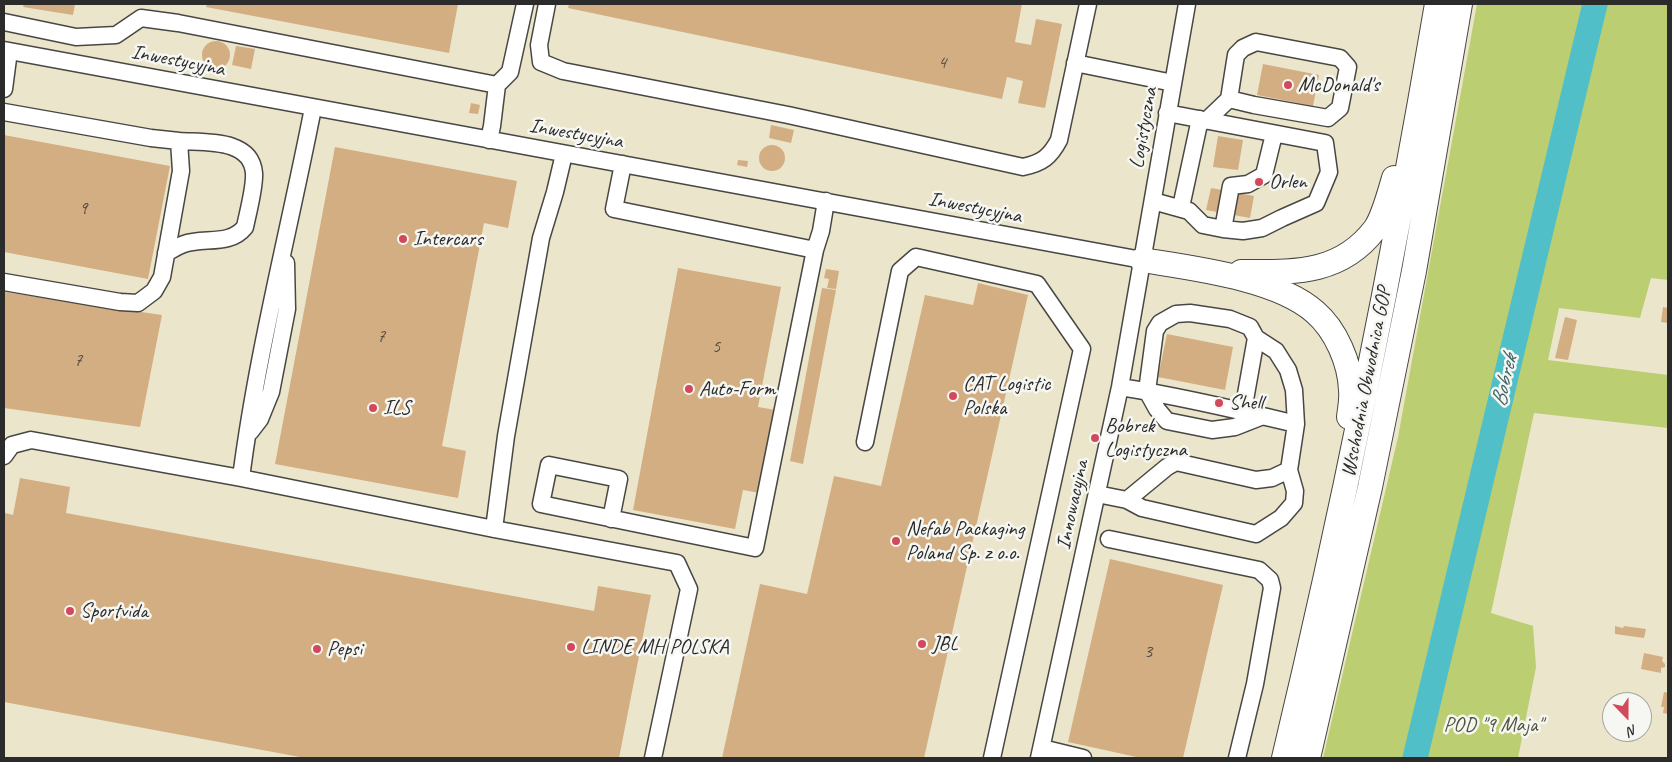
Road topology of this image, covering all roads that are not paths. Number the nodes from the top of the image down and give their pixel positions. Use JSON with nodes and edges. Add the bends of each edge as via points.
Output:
{"nodes":[{"id":1,"x":525,"y":4,"type":"edge"},
{"id":2,"x":547,"y":4,"type":"edge"},
{"id":3,"x":1088,"y":4,"type":"edge"},
{"id":4,"x":1187,"y":4,"type":"edge"},
{"id":5,"x":1437,"y":4,"type":"edge"},
{"id":6,"x":1460,"y":4,"type":"edge"},
{"id":7,"x":140,"y":11,"type":"edge"},
{"id":8,"x":4,"y":22,"type":"edge"},
{"id":9,"x":6,"y":51,"type":"edge"},
{"id":10,"x":1075,"y":63,"type":"junction"},
{"id":11,"x":1173,"y":82,"type":"junction"},
{"id":12,"x":497,"y":85,"type":"junction"},
{"id":13,"x":4,"y":89,"type":"edge"},
{"id":14,"x":1229,"y":99,"type":"junction"},
{"id":15,"x":313,"y":108,"type":"junction"},
{"id":16,"x":1419,"y":108,"type":"junction"},
{"id":17,"x":4,"y":112,"type":"edge"},
{"id":18,"x":1168,"y":113,"type":"junction"},
{"id":19,"x":1328,"y":118,"type":"junction"},
{"id":20,"x":1203,"y":120,"type":"junction"},
{"id":21,"x":1274,"y":134,"type":"junction"},
{"id":22,"x":489,"y":140,"type":"junction"},
{"id":23,"x":179,"y":141,"type":"junction"},
{"id":24,"x":1325,"y":143,"type":"junction"},
{"id":25,"x":564,"y":154,"type":"junction"},
{"id":26,"x":623,"y":164,"type":"junction"},
{"id":27,"x":1153,"y":201,"type":"junction"},
{"id":28,"x":826,"y":202,"type":"junction"},
{"id":29,"x":1181,"y":208,"type":"junction"},
{"id":30,"x":1223,"y":230,"type":"junction"},
{"id":31,"x":815,"y":250,"type":"junction"},
{"id":32,"x":166,"y":253,"type":"junction"},
{"id":33,"x":1142,"y":260,"type":"junction"},
{"id":34,"x":1214,"y":272,"type":"junction"},
{"id":35,"x":4,"y":282,"type":"edge"},
{"id":36,"x":1256,"y":338,"type":"junction"},
{"id":37,"x":1120,"y":388,"type":"junction"},
{"id":38,"x":1147,"y":391,"type":"junction"},
{"id":39,"x":1242,"y":411,"type":"junction"},
{"id":40,"x":1263,"y":416,"type":"junction"},
{"id":41,"x":1296,"y":424,"type":"junction"},
{"id":42,"x":865,"y":442,"type":"dead end"},
{"id":43,"x":4,"y":456,"type":"edge"},
{"id":44,"x":1289,"y":470,"type":"junction"},
{"id":45,"x":241,"y":478,"type":"junction"},
{"id":46,"x":1097,"y":494,"type":"junction"},
{"id":47,"x":1127,"y":500,"type":"junction"},
{"id":48,"x":1340,"y":516,"type":"junction"},
{"id":49,"x":611,"y":519,"type":"junction"},
{"id":50,"x":494,"y":529,"type":"junction"},
{"id":51,"x":1109,"y":539,"type":"dead end"},
{"id":52,"x":1040,"y":753,"type":"edge"},
{"id":53,"x":653,"y":758,"type":"edge"},
{"id":54,"x":992,"y":758,"type":"edge"},
{"id":55,"x":1083,"y":758,"type":"edge"},
{"id":56,"x":1237,"y":758,"type":"edge"},
{"id":57,"x":1284,"y":758,"type":"edge"},
{"id":58,"x":1308,"y":758,"type":"edge"}],
"edges":[{"from":1,"to":12,"type":"street","via":[[510,72]]},
{"from":2,"to":10,"type":"street","via":[[539,45],[542,62],[563,71],[788,115],[1023,167],[1036,164],[1052,154]]},
{"from":3,"to":10,"type":"street"},
{"from":4,"to":11,"type":"street","name":"Logistyczna"},
{"from":5,"to":16,"type":"highway","name":"Wschodnia Obwodnica GOP"},
{"from":6,"to":58,"type":"highway","name":"Wschodnia Obwodnica GOP","via":[[1410,290],[1370,486]]},
{"from":7,"to":8,"type":"street","via":[[116,35],[76,37]]},
{"from":7,"to":12,"type":"street","via":[[178,23]]},
{"from":9,"to":13,"type":"street"},
{"from":9,"to":15,"type":"street","name":"Inwestycyjna"},
{"from":10,"to":11,"type":"street"},
{"from":11,"to":18,"type":"street","name":"Logistyczna"},
{"from":12,"to":22,"type":"street"},
{"from":14,"to":19,"type":"street"},
{"from":14,"to":19,"type":"street","via":[[1236,55],[1256,42],[1340,58],[1348,67],[1340,108]]},
{"from":14,"to":20,"type":"street"},
{"from":15,"to":22,"type":"street","name":"Inwestycyjna"},
{"from":15,"to":45,"type":"street","via":[[277,271]]},
{"from":16,"to":34,"type":"highway","via":[[1376,227],[1350,253],[1330,264],[1292,272]]},
{"from":16,"to":48,"type":"highway","name":"Wschodnia Obwodnica GOP"},
{"from":17,"to":23,"type":"street"},
{"from":18,"to":20,"type":"street"},
{"from":18,"to":27,"type":"street","name":"Logistyczna"},
{"from":19,"to":24,"type":"street"},
{"from":20,"to":21,"type":"street"},
{"from":20,"to":29,"type":"street"},
{"from":21,"to":24,"type":"street"},
{"from":21,"to":30,"type":"street","via":[[1264,175],[1248,184],[1231,186]]},
{"from":22,"to":25,"type":"street","name":"Inwestycyjna"},
{"from":23,"to":32,"type":"street","via":[[181,171]]},
{"from":23,"to":32,"type":"street","via":[[242,150],[252,164],[254,174],[245,227],[240,233],[226,239],[186,243]]},
{"from":24,"to":30,"type":"street","via":[[1329,172],[1316,203],[1262,228]]},
{"from":25,"to":26,"type":"street","name":"Inwestycyjna"},
{"from":25,"to":50,"type":"street","via":[[541,238],[506,436]]},
{"from":26,"to":28,"type":"street","name":"Inwestycyjna"},
{"from":26,"to":31,"type":"street","via":[[614,209]]},
{"from":27,"to":29,"type":"street"},
{"from":27,"to":33,"type":"street","name":"Logistyczna"},
{"from":28,"to":31,"type":"street"},
{"from":28,"to":33,"type":"street","name":"Inwestycyjna"},
{"from":29,"to":30,"type":"street","via":[[1189,211],[1203,225]]},
{"from":31,"to":49,"type":"street","via":[[755,548]]},
{"from":32,"to":35,"type":"street","via":[[162,277],[154,291],[138,303]]},
{"from":33,"to":34,"type":"highway"},
{"from":33,"to":37,"type":"street","name":"Innowacyjna"},
{"from":34,"to":48,"type":"highway","via":[[1280,291],[1298,300],[1316,312],[1341,347],[1352,390]]},
{"from":36,"to":38,"type":"street","via":[[1250,327],[1230,319],[1176,314],[1160,323],[1155,331]]},
{"from":36,"to":39,"type":"street"},
{"from":36,"to":41,"type":"street","via":[[1276,351],[1288,370],[1294,390]]},
{"from":37,"to":38,"type":"street"},
{"from":37,"to":46,"type":"street","name":"Innowacyjna"},
{"from":38,"to":39,"type":"street"},
{"from":38,"to":40,"type":"street","via":[[1167,421],[1212,430],[1235,427]]},
{"from":39,"to":40,"type":"street"},
{"from":40,"to":41,"type":"street"},
{"from":41,"to":44,"type":"street"},
{"from":42,"to":54,"type":"street","via":[[900,271],[916,258],[1037,284],[1082,349]]},
{"from":43,"to":45,"type":"street","via":[[12,445],[31,440]]},
{"from":44,"to":47,"type":"street","via":[[1272,478],[1256,480],[1176,462]]},
{"from":44,"to":47,"type":"street","via":[[1295,491],[1294,502],[1281,518],[1256,534],[1142,508]]},
{"from":45,"to":50,"type":"street"},
{"from":46,"to":47,"type":"street"},
{"from":46,"to":52,"type":"street","name":"Innowacyjna"},
{"from":48,"to":57,"type":"highway","name":"Wschodnia Obwodnica GOP"},
{"from":49,"to":49,"type":"street","via":[[540,504],[549,465],[619,479]]},
{"from":50,"to":53,"type":"street","via":[[677,563],[689,589]]},
{"from":51,"to":56,"type":"street","via":[[1259,570],[1270,580],[1268,614]]},
{"from":52,"to":55,"type":"street"}]}
